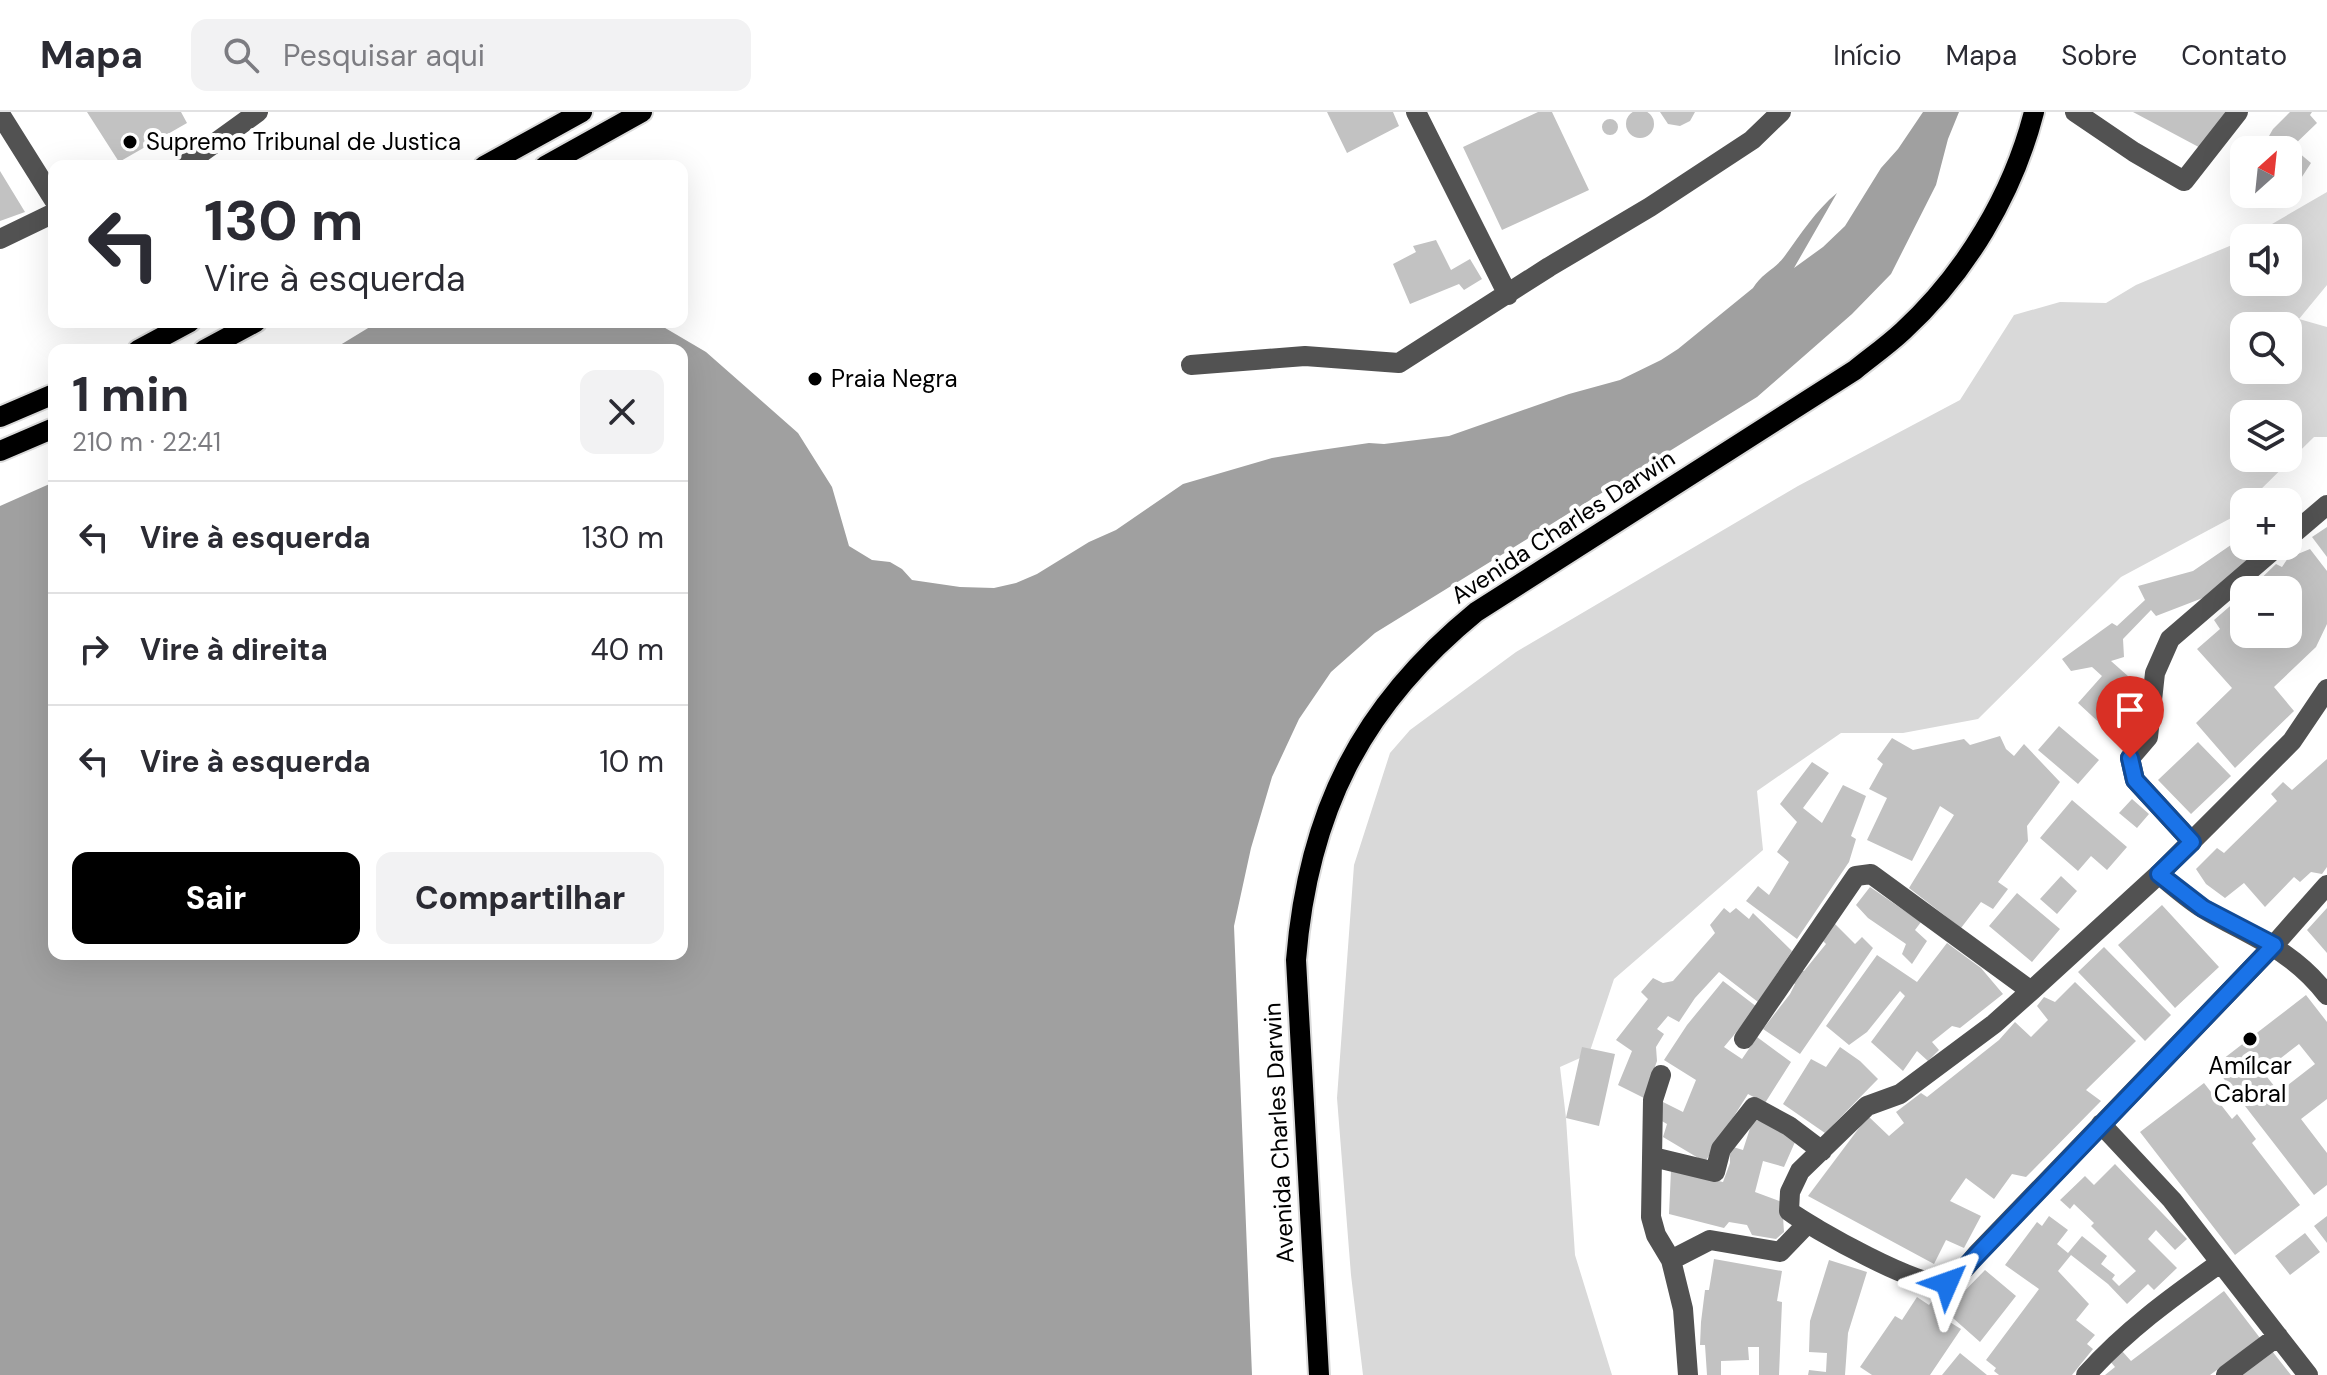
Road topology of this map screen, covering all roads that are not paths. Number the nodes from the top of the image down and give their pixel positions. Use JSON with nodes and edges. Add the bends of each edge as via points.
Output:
{"nodes":[{"id":1,"x":258,"y":112,"type":"edge"},
{"id":2,"x":582,"y":112,"type":"edge"},
{"id":3,"x":642,"y":112,"type":"edge"},
{"id":4,"x":1416,"y":112,"type":"edge"},
{"id":5,"x":1781,"y":112,"type":"edge"},
{"id":6,"x":2034,"y":112,"type":"edge"},
{"id":7,"x":2075,"y":112,"type":"edge"},
{"id":8,"x":2238,"y":112,"type":"edge"},
{"id":9,"x":0,"y":114,"type":"edge"},
{"id":10,"x":191,"y":160,"type":"edge"},
{"id":11,"x":495,"y":160,"type":"edge"},
{"id":12,"x":556,"y":160,"type":"edge"},
{"id":13,"x":48,"y":190,"type":"edge"},
{"id":14,"x":48,"y":216,"type":"edge"},
{"id":15,"x":0,"y":239,"type":"edge"},
{"id":16,"x":1508,"y":295,"type":"junction"},
{"id":17,"x":179,"y":328,"type":"edge"},
{"id":18,"x":245,"y":328,"type":"edge"},
{"id":19,"x":149,"y":344,"type":"edge"},
{"id":20,"x":215,"y":344,"type":"edge"},
{"id":21,"x":1191,"y":365,"type":"dead end"},
{"id":22,"x":48,"y":397,"type":"edge"},
{"id":23,"x":0,"y":417,"type":"edge"},
{"id":24,"x":48,"y":431,"type":"edge"},
{"id":25,"x":0,"y":451,"type":"edge"},
{"id":26,"x":2327,"y":505,"type":"edge"},
{"id":27,"x":2302,"y":526,"type":"edge"},
{"id":28,"x":2262,"y":560,"type":"edge"},
{"id":29,"x":2327,"y":689,"type":"edge"},
{"id":30,"x":2192,"y":842,"type":"junction"},
{"id":31,"x":2159,"y":874,"type":"junction"},
{"id":32,"x":2327,"y":885,"type":"edge"},
{"id":33,"x":2274,"y":945,"type":"junction"},
{"id":34,"x":2031,"y":991,"type":"junction"},
{"id":35,"x":2327,"y":995,"type":"edge"},
{"id":36,"x":1744,"y":1039,"type":"dead end"},
{"id":37,"x":1661,"y":1075,"type":"dead end"},
{"id":38,"x":2101,"y":1124,"type":"junction"},
{"id":39,"x":1822,"y":1151,"type":"junction"},
{"id":40,"x":1653,"y":1157,"type":"junction"},
{"id":41,"x":1806,"y":1225,"type":"junction"},
{"id":42,"x":1671,"y":1260,"type":"junction"},
{"id":43,"x":2220,"y":1263,"type":"junction"},
{"id":44,"x":2278,"y":1336,"type":"junction"},
{"id":45,"x":1319,"y":1375,"type":"edge"},
{"id":46,"x":1688,"y":1375,"type":"edge"},
{"id":47,"x":2086,"y":1375,"type":"edge"},
{"id":48,"x":2226,"y":1375,"type":"edge"},
{"id":49,"x":2308,"y":1375,"type":"edge"}],
"edges":[{"from":1,"to":10,"type":"street"},
{"from":2,"to":11,"type":"main road"},
{"from":3,"to":12,"type":"main road"},
{"from":4,"to":16,"type":"street"},
{"from":5,"to":16,"type":"street","via":[[1752,140]]},
{"from":6,"to":45,"type":"main road","name":"Avenida Charles Darwin","via":[[2009,186],[1986,226],[1939,294],[1903,332],[1855,370],[1476,612],[1413,669],[1356,752],[1326,812],[1311,859],[1296,960]]},
{"from":7,"to":8,"type":"street","via":[[2184,181]]},
{"from":9,"to":13,"type":"street"},
{"from":14,"to":15,"type":"street"},
{"from":16,"to":21,"type":"street","via":[[1399,363],[1305,356]]},
{"from":17,"to":19,"type":"main road"},
{"from":18,"to":20,"type":"main road"},
{"from":22,"to":23,"type":"main road"},
{"from":24,"to":25,"type":"main road"},
{"from":26,"to":27,"type":"street"},
{"from":28,"to":30,"type":"street","via":[[2170,639],[2155,673],[2148,737],[2130,758],[2135,780]]},
{"from":29,"to":30,"type":"street","via":[[2292,741]]},
{"from":30,"to":31,"type":"street"},
{"from":31,"to":33,"type":"street","via":[[2203,908]]},
{"from":31,"to":34,"type":"street"},
{"from":32,"to":33,"type":"street"},
{"from":33,"to":35,"type":"street"},
{"from":33,"to":38,"type":"street"},
{"from":34,"to":36,"type":"street","via":[[1871,874],[1856,876]]},
{"from":34,"to":39,"type":"street","via":[[1900,1094],[1867,1106]]},
{"from":37,"to":40,"type":"street","via":[[1653,1100]]},
{"from":38,"to":41,"type":"street","via":[[1947,1283],[1916,1280]]},
{"from":38,"to":43,"type":"street","via":[[2164,1191]]},
{"from":39,"to":40,"type":"street","via":[[1754,1107],[1721,1149],[1715,1172]]},
{"from":39,"to":41,"type":"street","via":[[1800,1171],[1790,1192],[1789,1211]]},
{"from":40,"to":42,"type":"street","via":[[1651,1217]]},
{"from":41,"to":42,"type":"street","via":[[1780,1252],[1710,1240]]},
{"from":42,"to":46,"type":"street","via":[[1683,1309]]},
{"from":43,"to":44,"type":"street"},
{"from":43,"to":47,"type":"street","via":[[2157,1308]]},
{"from":44,"to":48,"type":"street"},
{"from":44,"to":49,"type":"street"}]}
